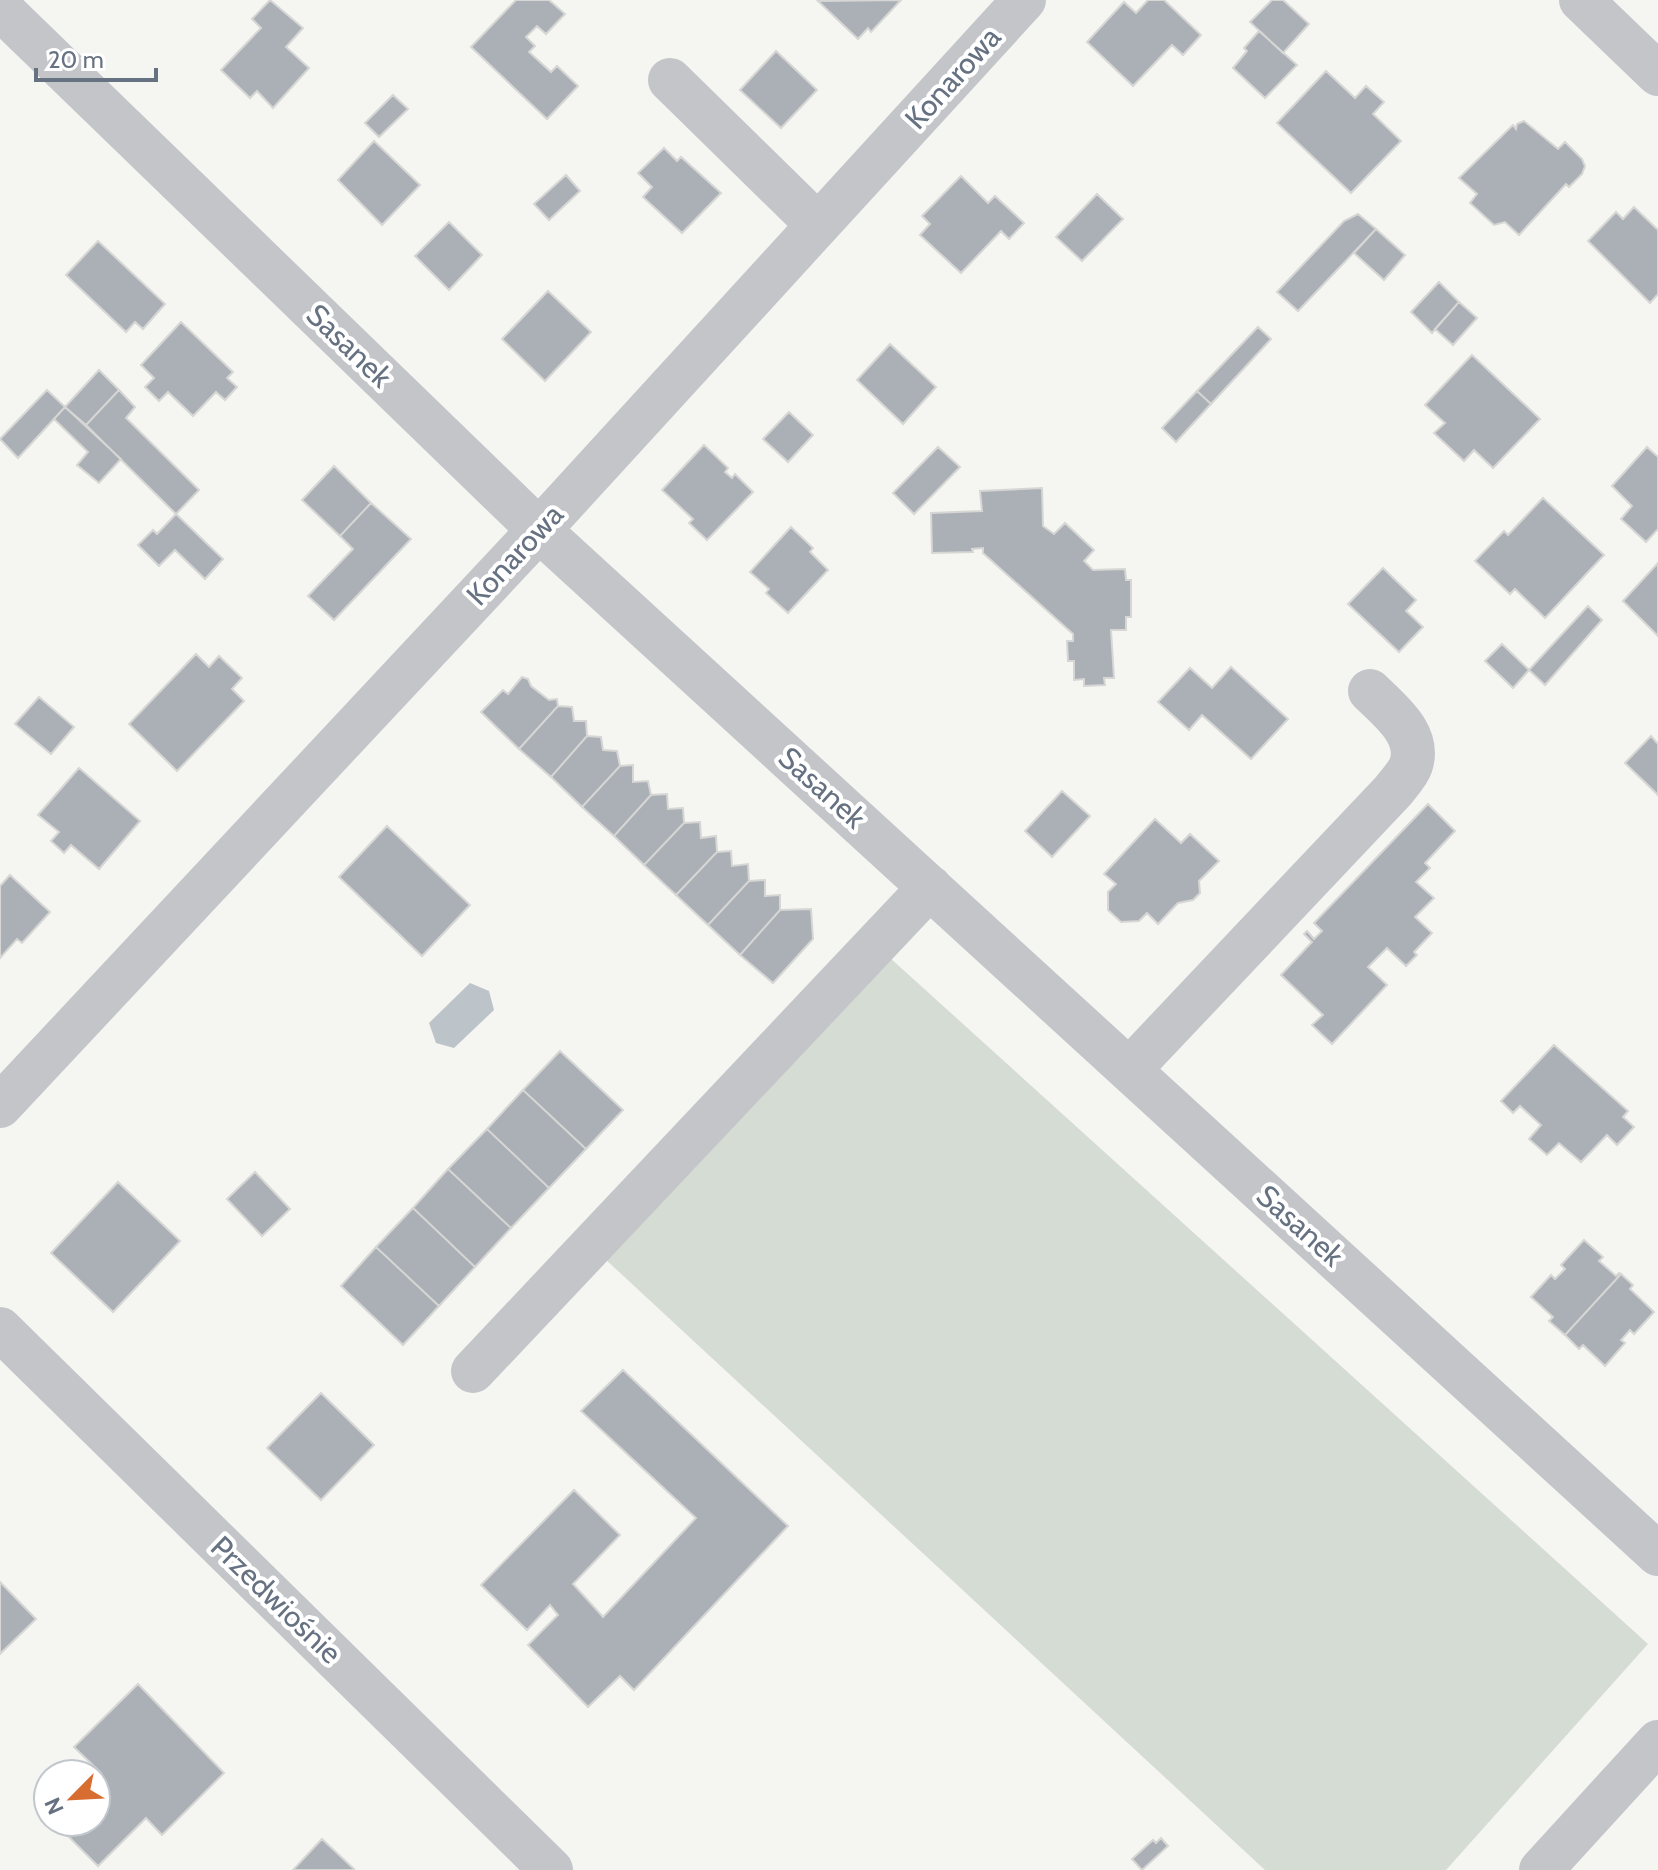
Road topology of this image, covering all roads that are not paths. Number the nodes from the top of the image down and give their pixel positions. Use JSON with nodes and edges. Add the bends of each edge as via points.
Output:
{"nodes":[{"id":1,"x":1581,"y":0,"type":"edge"},
{"id":2,"x":1003,"y":7,"type":"edge"},
{"id":3,"x":0,"y":8,"type":"edge"},
{"id":4,"x":1658,"y":74,"type":"edge"},
{"id":5,"x":670,"y":80,"type":"dead end"},
{"id":6,"x":818,"y":225,"type":"junction"},
{"id":7,"x":539,"y":530,"type":"junction"},
{"id":8,"x":1370,"y":691,"type":"dead end"},
{"id":9,"x":930,"y":887,"type":"junction"},
{"id":10,"x":1129,"y":1070,"type":"junction"},
{"id":11,"x":0,"y":1106,"type":"edge"},
{"id":12,"x":0,"y":1329,"type":"edge"},
{"id":13,"x":473,"y":1371,"type":"dead end"},
{"id":14,"x":1658,"y":1554,"type":"edge"},
{"id":15,"x":1658,"y":1742,"type":"edge"},
{"id":16,"x":551,"y":1870,"type":"edge"},
{"id":17,"x":1541,"y":1870,"type":"edge"}],
"edges":[{"from":1,"to":4,"type":"street"},
{"from":2,"to":6,"type":"street","name":"Konarowa"},
{"from":3,"to":7,"type":"street","name":"Sasanek"},
{"from":5,"to":6,"type":"street"},
{"from":6,"to":7,"type":"street","name":"Konarowa"},
{"from":7,"to":9,"type":"street","name":"Sasanek"},
{"from":7,"to":11,"type":"street","name":"Konarowa"},
{"from":8,"to":10,"type":"street","via":[[1404,726],[1414,747],[1411,768]]},
{"from":9,"to":10,"type":"street","name":"Sasanek"},
{"from":9,"to":13,"type":"street"},
{"from":10,"to":14,"type":"street","name":"Sasanek"},
{"from":12,"to":16,"type":"street","name":"Przedwiośnie"},
{"from":15,"to":17,"type":"street"}]}
